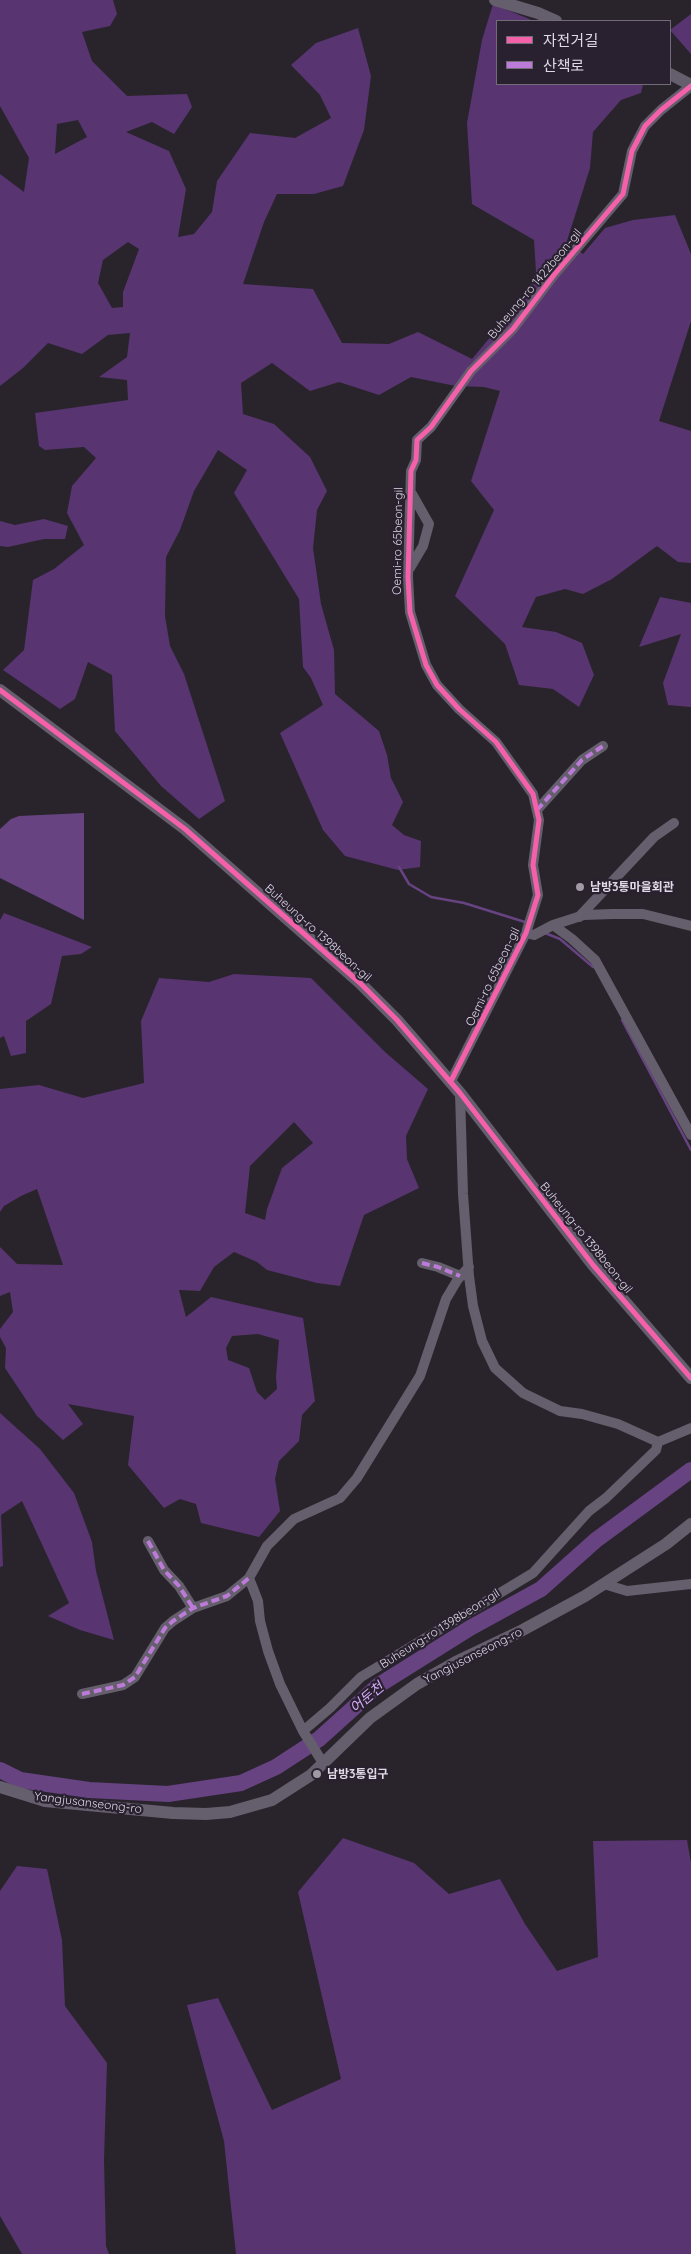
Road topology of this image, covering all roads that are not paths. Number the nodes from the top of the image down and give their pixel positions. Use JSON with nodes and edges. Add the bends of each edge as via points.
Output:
{"nodes":[{"id":1,"x":495,"y":0,"type":"edge"},
{"id":2,"x":554,"y":20,"type":"edge"},
{"id":3,"x":671,"y":75,"type":"edge"},
{"id":4,"x":691,"y":86,"type":"edge"},
{"id":5,"x":411,"y":471,"type":"joint"},
{"id":6,"x":412,"y":492,"type":"junction"},
{"id":7,"x":409,"y":569,"type":"junction"},
{"id":8,"x":0,"y":690,"type":"edge"},
{"id":9,"x":603,"y":746,"type":"dead end"},
{"id":10,"x":537,"y":810,"type":"junction"},
{"id":11,"x":674,"y":823,"type":"dead end"},
{"id":12,"x":579,"y":917,"type":"junction"},
{"id":13,"x":528,"y":926,"type":"junction"},
{"id":14,"x":691,"y":926,"type":"edge"},
{"id":15,"x":546,"y":929,"type":"junction"},
{"id":16,"x":451,"y":1081,"type":"junction"},
{"id":17,"x":460,"y":1093,"type":"junction"},
{"id":18,"x":691,"y":1136,"type":"edge"},
{"id":19,"x":422,"y":1263,"type":"dead end"},
{"id":20,"x":466,"y":1273,"type":"junction"},
{"id":21,"x":691,"y":1378,"type":"edge"},
{"id":22,"x":691,"y":1428,"type":"edge"},
{"id":23,"x":658,"y":1442,"type":"junction"},
{"id":24,"x":691,"y":1524,"type":"edge"},
{"id":25,"x":148,"y":1542,"type":"dead end"},
{"id":26,"x":250,"y":1578,"type":"junction"},
{"id":27,"x":604,"y":1584,"type":"junction"},
{"id":28,"x":691,"y":1584,"type":"edge"},
{"id":29,"x":193,"y":1608,"type":"junction"},
{"id":30,"x":82,"y":1694,"type":"dead end"},
{"id":31,"x":303,"y":1731,"type":"junction"},
{"id":32,"x":320,"y":1759,"type":"junction"},
{"id":33,"x":0,"y":1786,"type":"edge"}],
"edges":[{"from":1,"to":2,"type":"street"},
{"from":3,"to":4,"type":"street","name":"Buheung-ro 1422beon-gil"},
{"from":4,"to":5,"type":"street","name":"Buheung-ro 1422beon-gil","via":[[645,126],[632,151],[624,194],[554,275],[513,329],[471,371],[431,427],[417,440],[416,460]]},
{"from":5,"to":6,"type":"street","name":"Oemi-ro 65beon-gil"},
{"from":6,"to":7,"type":"street","name":"Oemi-ro 65beon-gil"},
{"from":6,"to":7,"type":"street","via":[[429,524],[423,546]]},
{"from":7,"to":10,"type":"street","name":"Oemi-ro 65beon-gil","via":[[410,612],[426,665],[437,685],[496,742],[533,794]]},
{"from":8,"to":16,"type":"street","name":"Buheung-ro 1398beon-gil","via":[[185,828],[360,984]]},
{"from":9,"to":10,"type":"street","via":[[582,760]]},
{"from":10,"to":13,"type":"street","name":"Oemi-ro 65beon-gil","via":[[539,820],[533,865],[538,895]]},
{"from":11,"to":12,"type":"street","name":"Oemi-ro 65beon-gil","via":[[654,837]]},
{"from":12,"to":14,"type":"street","name":"Oemi-ro 65beon-gil","via":[[643,914]]},
{"from":12,"to":15,"type":"street","name":"Oemi-ro 65beon-gil"},
{"from":13,"to":15,"type":"street","name":"Oemi-ro 65beon-gil","via":[[534,936]]},
{"from":13,"to":16,"type":"street","name":"Oemi-ro 65beon-gil"},
{"from":15,"to":18,"type":"street","via":[[572,939],[595,960]]},
{"from":16,"to":17,"type":"street","name":"Buheung-ro 1398beon-gil"},
{"from":17,"to":20,"type":"street"},
{"from":17,"to":21,"type":"street","name":"Buheung-ro 1398beon-gil","via":[[593,1265]]},
{"from":19,"to":20,"type":"street"},
{"from":20,"to":23,"type":"street","via":[[482,1341],[495,1368],[523,1393],[560,1411],[618,1424]]},
{"from":20,"to":26,"type":"street","via":[[446,1299],[420,1376],[357,1478],[340,1498],[294,1519],[268,1546]]},
{"from":22,"to":23,"type":"street"},
{"from":23,"to":31,"type":"street","name":"Buheung-ro 1398beon-gil","via":[[656,1450],[589,1511],[533,1573],[361,1677]]},
{"from":24,"to":27,"type":"street","name":"Yangjusanseong-ro"},
{"from":25,"to":29,"type":"street","via":[[164,1570]]},
{"from":26,"to":29,"type":"street","via":[[227,1596]]},
{"from":26,"to":31,"type":"street","via":[[268,1651]]},
{"from":27,"to":28,"type":"street","via":[[627,1591]]},
{"from":27,"to":32,"type":"street","name":"Yangjusanseong-ro","via":[[417,1684]]},
{"from":29,"to":30,"type":"street","via":[[165,1628],[135,1677],[123,1685]]},
{"from":31,"to":32,"type":"street"},
{"from":32,"to":33,"type":"street","name":"Yangjusanseong-ro","via":[[302,1782],[272,1800],[230,1812],[206,1814],[45,1800]]}]}
